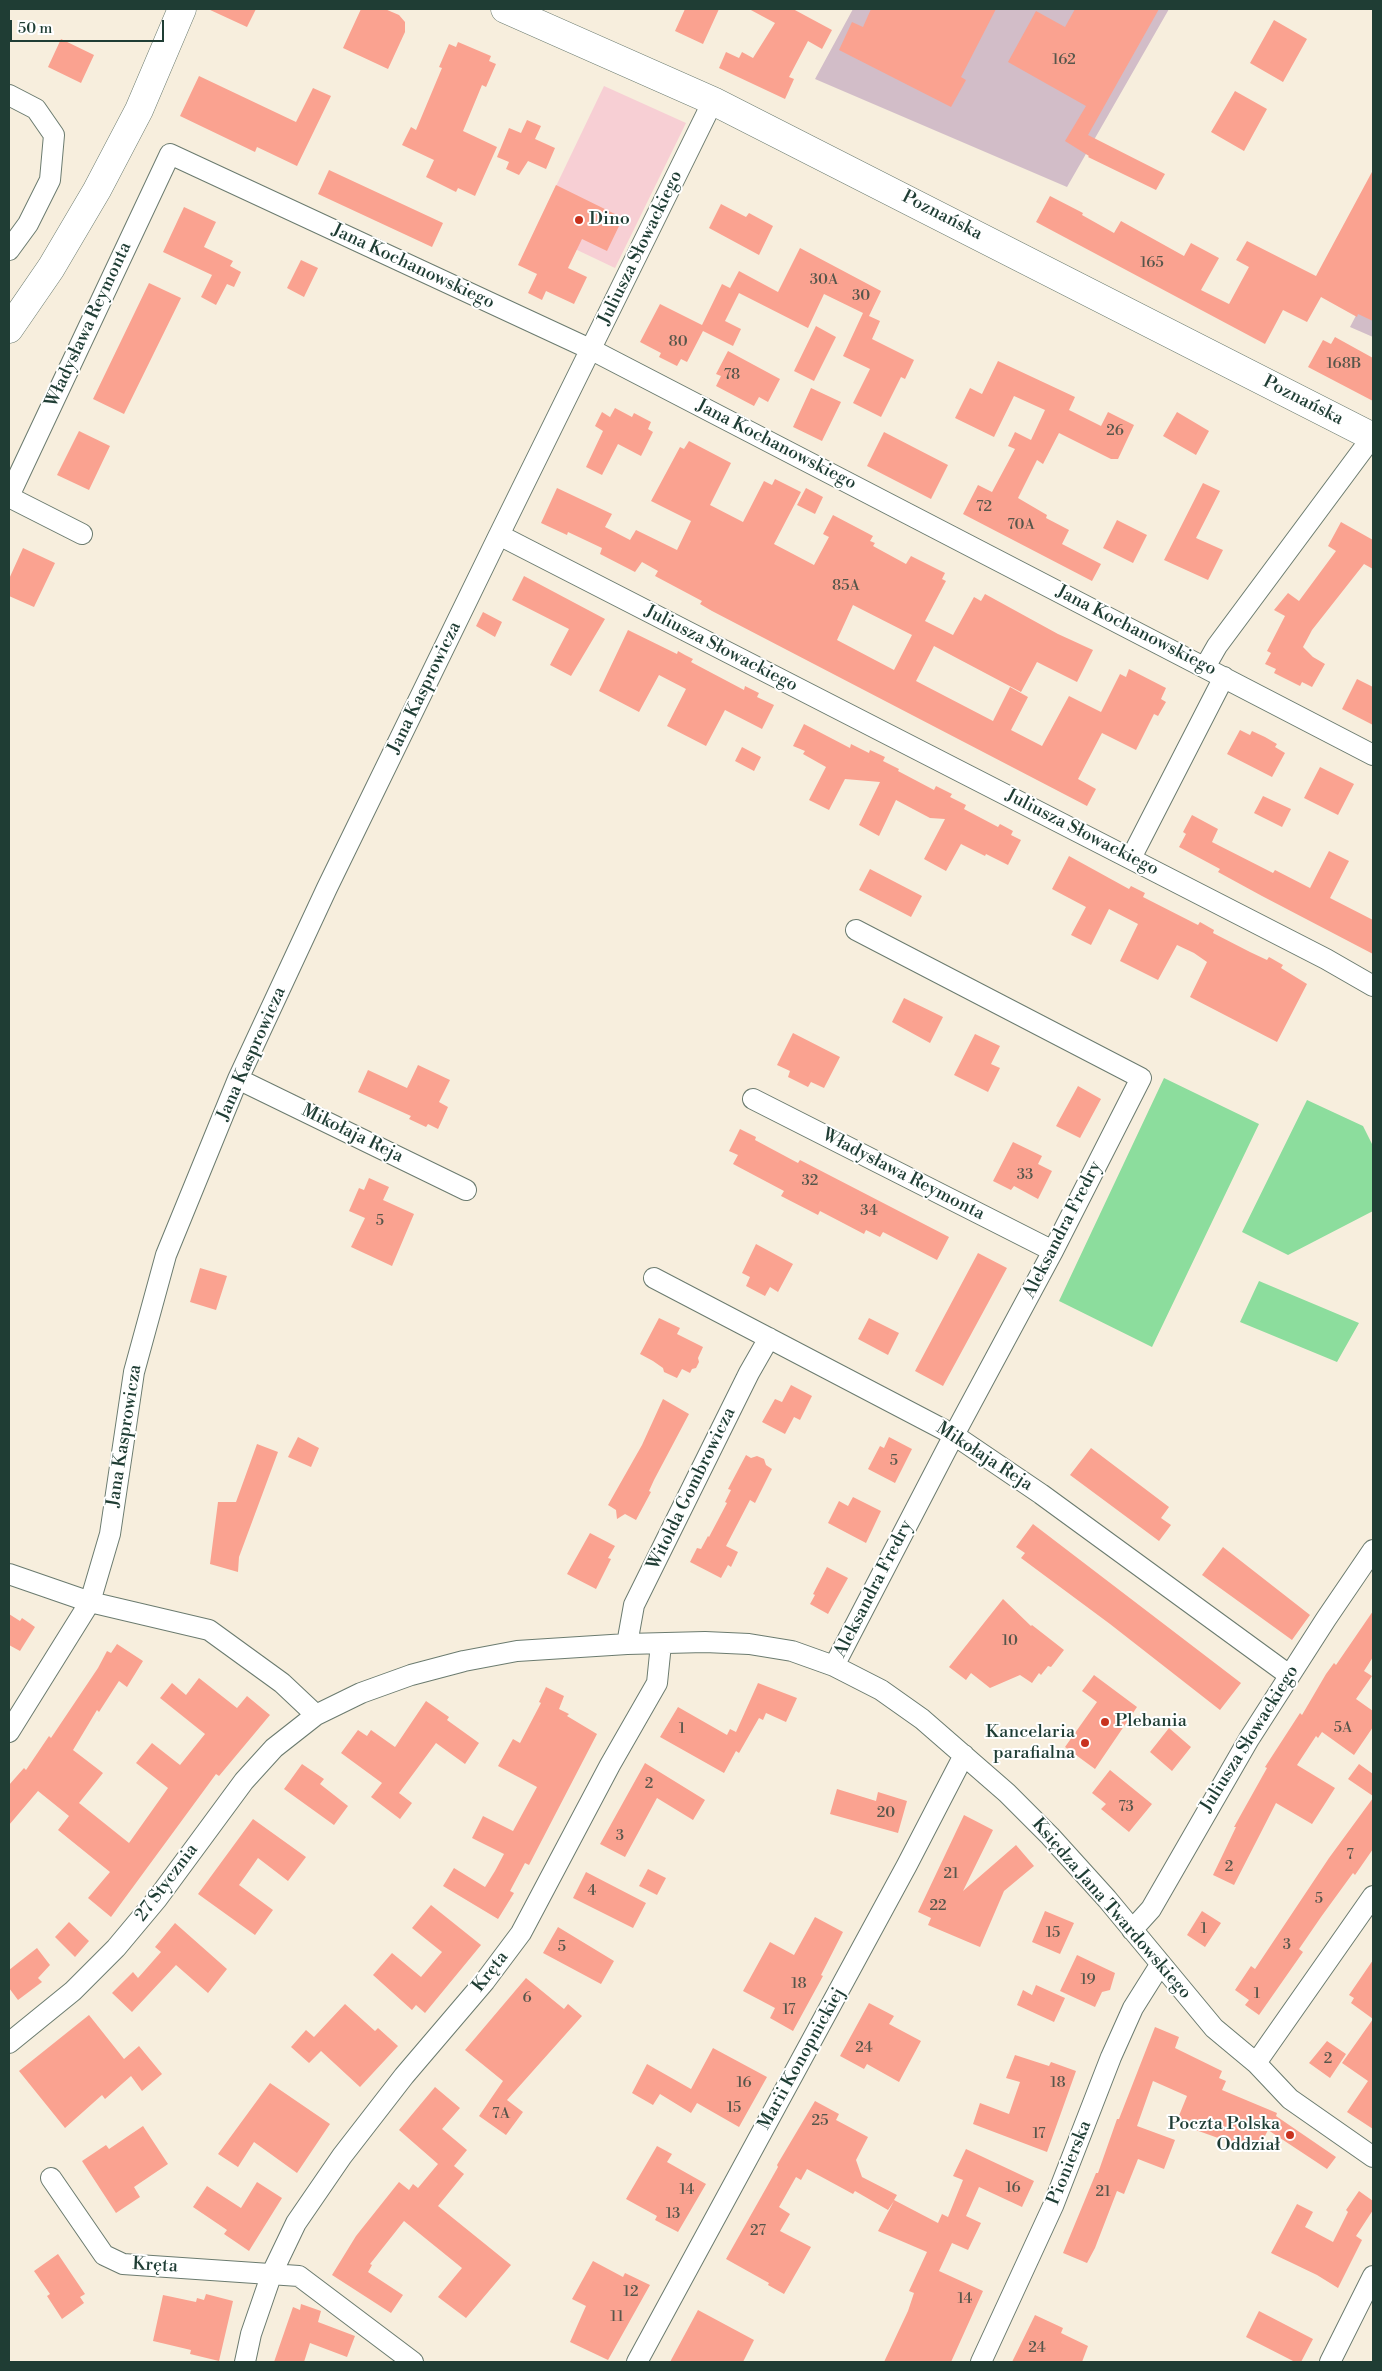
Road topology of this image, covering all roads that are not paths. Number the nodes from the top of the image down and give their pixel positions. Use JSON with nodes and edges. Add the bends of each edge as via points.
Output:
{"nodes":[{"id":1,"x":182,"y":9,"type":"edge"},
{"id":2,"x":505,"y":9,"type":"edge"},
{"id":3,"x":9,"y":95,"type":"edge"},
{"id":4,"x":713,"y":101,"type":"junction"},
{"id":5,"x":170,"y":154,"type":"joint"},
{"id":6,"x":9,"y":250,"type":"edge"},
{"id":7,"x":9,"y":329,"type":"edge"},
{"id":8,"x":592,"y":350,"type":"junction"},
{"id":9,"x":1373,"y":436,"type":"edge"},
{"id":10,"x":9,"y":497,"type":"edge"},
{"id":11,"x":82,"y":534,"type":"dead end"},
{"id":12,"x":499,"y":535,"type":"junction"},
{"id":13,"x":1205,"y":667,"type":"junction"},
{"id":14,"x":1224,"y":677,"type":"junction"},
{"id":15,"x":1373,"y":755,"type":"edge"},
{"id":16,"x":1131,"y":858,"type":"junction"},
{"id":17,"x":856,"y":930,"type":"dead end"},
{"id":18,"x":1373,"y":986,"type":"edge"},
{"id":19,"x":238,"y":1079,"type":"junction"},
{"id":20,"x":753,"y":1099,"type":"dead end"},
{"id":21,"x":466,"y":1190,"type":"dead end"},
{"id":22,"x":1053,"y":1251,"type":"junction"},
{"id":23,"x":654,"y":1278,"type":"dead end"},
{"id":24,"x":769,"y":1338,"type":"junction"},
{"id":25,"x":954,"y":1435,"type":"junction"},
{"id":26,"x":1373,"y":1550,"type":"edge"},
{"id":27,"x":9,"y":1574,"type":"edge"},
{"id":28,"x":90,"y":1602,"type":"junction"},
{"id":29,"x":627,"y":1644,"type":"junction"},
{"id":30,"x":661,"y":1644,"type":"junction"},
{"id":31,"x":834,"y":1666,"type":"junction"},
{"id":32,"x":1289,"y":1675,"type":"junction"},
{"id":33,"x":316,"y":1715,"type":"junction"},
{"id":34,"x":9,"y":1732,"type":"edge"},
{"id":35,"x":964,"y":1755,"type":"junction"},
{"id":36,"x":1373,"y":1896,"type":"edge"},
{"id":37,"x":1132,"y":1930,"type":"junction"},
{"id":38,"x":1160,"y":1965,"type":"junction"},
{"id":39,"x":9,"y":2043,"type":"edge"},
{"id":40,"x":1256,"y":2063,"type":"junction"},
{"id":41,"x":1373,"y":2157,"type":"edge"},
{"id":42,"x":51,"y":2178,"type":"dead end"},
{"id":43,"x":272,"y":2272,"type":"junction"},
{"id":44,"x":1373,"y":2276,"type":"edge"},
{"id":45,"x":245,"y":2362,"type":"edge"},
{"id":46,"x":413,"y":2362,"type":"edge"},
{"id":47,"x":637,"y":2362,"type":"edge"},
{"id":48,"x":981,"y":2362,"type":"edge"},
{"id":49,"x":1330,"y":2362,"type":"edge"}],
"edges":[{"from":1,"to":7,"type":"street","via":[[139,110],[97,190],[51,268]]},
{"from":2,"to":4,"type":"street","name":"Poznańska"},
{"from":3,"to":6,"type":"street","via":[[36,109],[54,136],[50,180],[28,224]]},
{"from":4,"to":8,"type":"street","name":"Juliusza Słowackiego"},
{"from":4,"to":9,"type":"street","name":"Poznańska"},
{"from":5,"to":8,"type":"street","name":"Jana Kochanowskiego"},
{"from":5,"to":10,"type":"street","name":"Władysława Reymonta"},
{"from":8,"to":12,"type":"street","name":"Juliusza Słowackiego"},
{"from":8,"to":13,"type":"street","name":"Jana Kochanowskiego"},
{"from":9,"to":13,"type":"street","via":[[1216,646]]},
{"from":10,"to":11,"type":"street"},
{"from":12,"to":16,"type":"street","name":"Juliusza Słowackiego"},
{"from":12,"to":19,"type":"street","name":"Jana Kasprowicza"},
{"from":13,"to":14,"type":"street","name":"Jana Kochanowskiego"},
{"from":14,"to":15,"type":"street","name":"Jana Kochanowskiego"},
{"from":14,"to":16,"type":"street"},
{"from":16,"to":18,"type":"street","name":"Juliusza Słowackiego","via":[[1326,958]]},
{"from":17,"to":22,"type":"street","name":"Aleksandra Fredry","via":[[1141,1078]]},
{"from":19,"to":21,"type":"street","name":"Mikołaja Reja"},
{"from":19,"to":28,"type":"street","name":"Jana Kasprowicza","via":[[166,1255],[134,1372],[110,1534]]},
{"from":20,"to":22,"type":"street","name":"Władysława Reymonta"},
{"from":22,"to":25,"type":"street","name":"Aleksandra Fredry"},
{"from":23,"to":24,"type":"street","name":"Mikołaja Reja"},
{"from":24,"to":25,"type":"street","name":"Mikołaja Reja"},
{"from":24,"to":29,"type":"street","name":"Witolda Gombrowicza","via":[[634,1605]]},
{"from":25,"to":31,"type":"street","name":"Aleksandra Fredry"},
{"from":25,"to":32,"type":"street","name":"Mikołaja Reja","via":[[1041,1494]]},
{"from":26,"to":32,"type":"street","name":"Juliusza Słowackiego"},
{"from":27,"to":28,"type":"street"},
{"from":28,"to":33,"type":"street","via":[[210,1630],[282,1683]]},
{"from":28,"to":34,"type":"street","name":"Jana Kasprowicza"},
{"from":29,"to":30,"type":"street","name":"Księdza Jana Twardowskiego"},
{"from":29,"to":33,"type":"street","name":"Księdza Jana Twardowskiego","via":[[517,1651],[464,1661],[361,1693]]},
{"from":30,"to":31,"type":"street","name":"Księdza Jana Twardowskiego","via":[[749,1644],[792,1651]]},
{"from":30,"to":43,"type":"street","name":"Kręta","via":[[657,1683],[521,1933],[342,2156],[296,2223]]},
{"from":31,"to":35,"type":"street","name":"Księdza Jana Twardowskiego","via":[[882,1690]]},
{"from":32,"to":37,"type":"street","name":"Juliusza Słowackiego","via":[[1208,1806],[1151,1909]]},
{"from":33,"to":39,"type":"street","name":"27 Stycznia","via":[[274,1748],[244,1781],[157,1899],[116,1948],[74,1991]]},
{"from":35,"to":37,"type":"street","name":"Księdza Jana Twardowskiego","via":[[1050,1836]]},
{"from":35,"to":47,"type":"street","name":"Marii Konopnickiej"},
{"from":36,"to":40,"type":"street"},
{"from":37,"to":38,"type":"street","name":"Księdza Jana Twardowskiego"},
{"from":38,"to":40,"type":"street","name":"Księdza Jana Twardowskiego","via":[[1214,2028]]},
{"from":38,"to":48,"type":"street","name":"Pionierska","via":[[1133,2008],[1053,2206]]},
{"from":40,"to":41,"type":"street","name":"Księdza Jana Twardowskiego","via":[[1290,2099]]},
{"from":42,"to":43,"type":"street","name":"Kręta","via":[[104,2255],[123,2264]]},
{"from":43,"to":45,"type":"street","name":"Kręta"},
{"from":43,"to":46,"type":"street","via":[[299,2276]]},
{"from":44,"to":49,"type":"street"}]}
